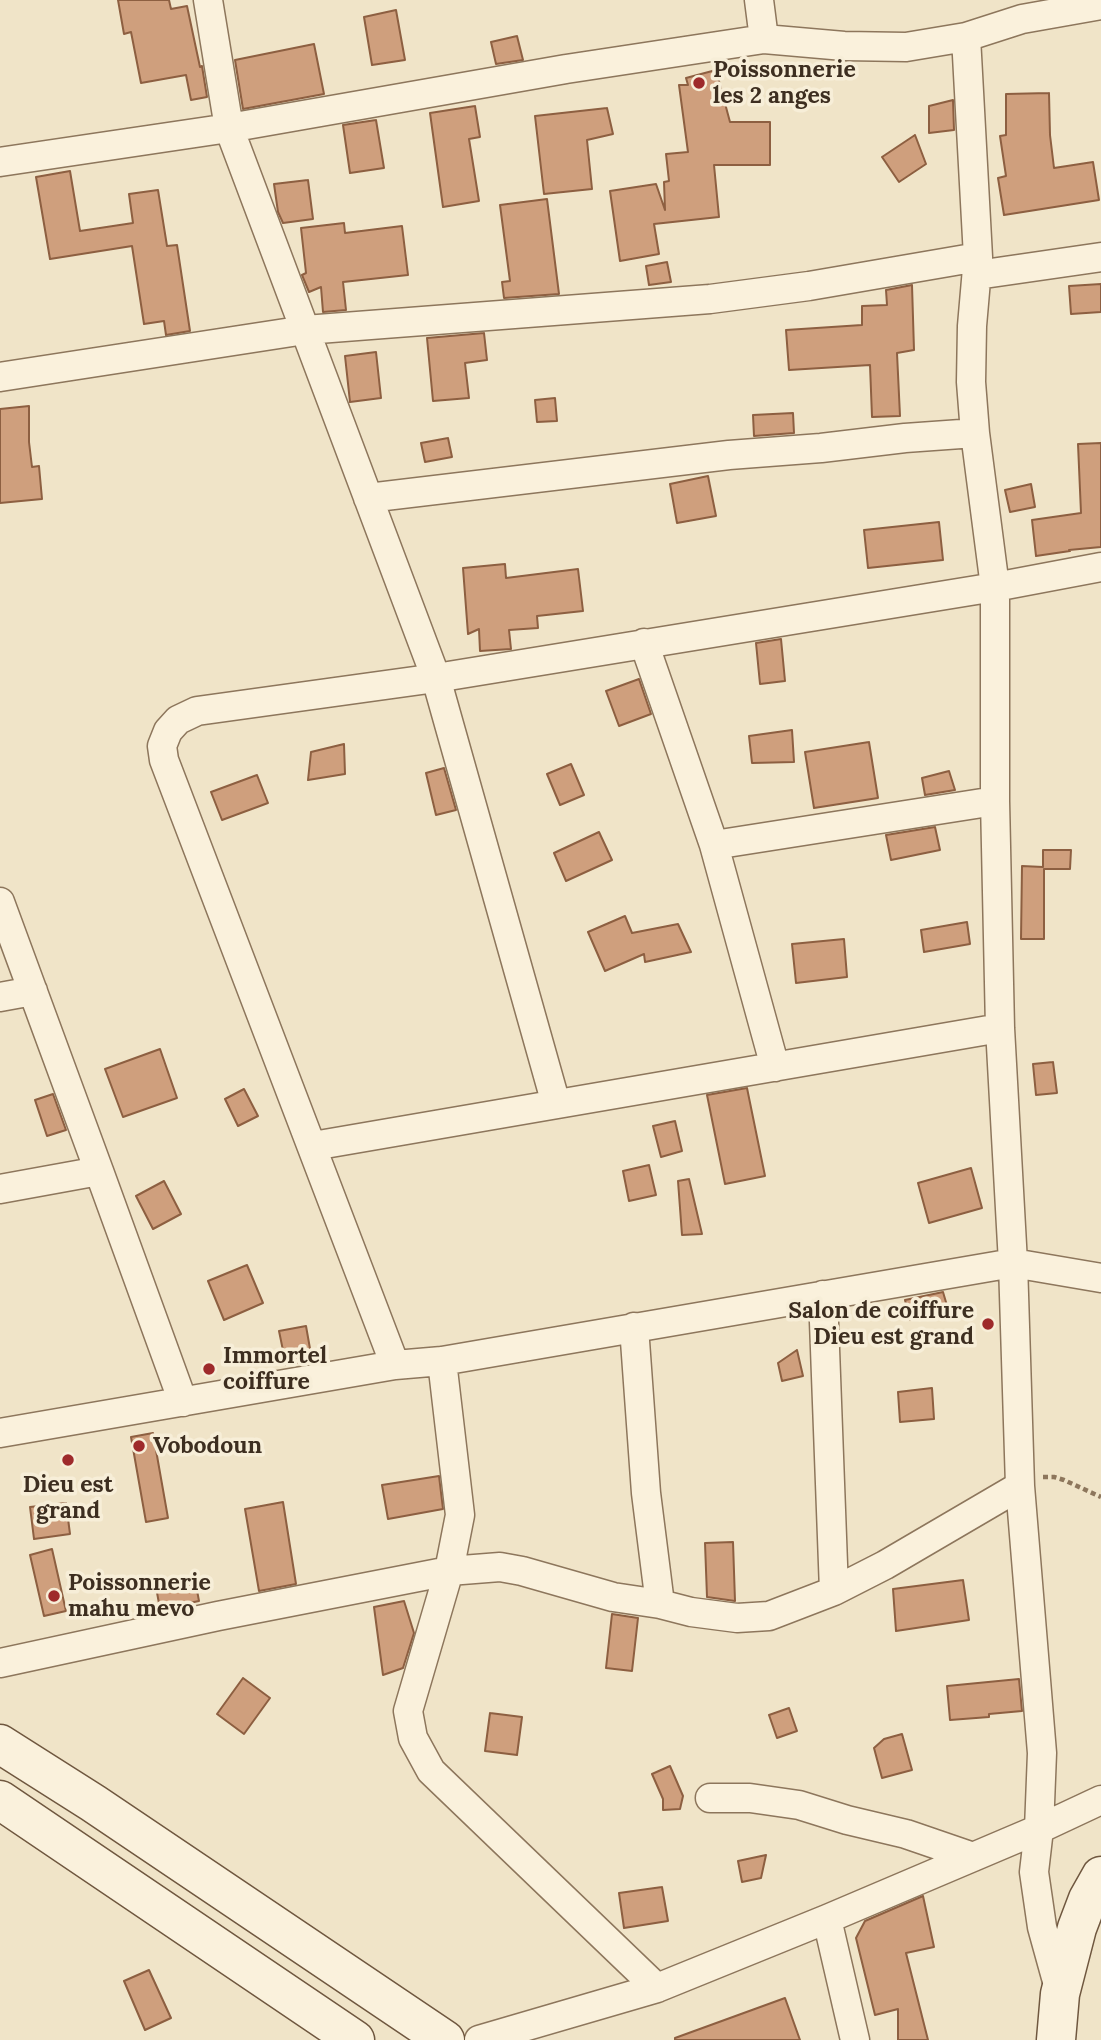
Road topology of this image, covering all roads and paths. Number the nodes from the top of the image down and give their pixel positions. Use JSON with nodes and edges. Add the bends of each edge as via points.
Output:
{"nodes":[{"id":1,"x":208,"y":0,"type":"edge"},
{"id":2,"x":759,"y":0,"type":"edge"},
{"id":3,"x":1101,"y":5,"type":"edge"},
{"id":4,"x":1021,"y":10,"type":"edge"},
{"id":5,"x":966,"y":37,"type":"junction"},
{"id":6,"x":764,"y":39,"type":"junction"},
{"id":7,"x":229,"y":128,"type":"junction"},
{"id":8,"x":0,"y":162,"type":"edge"},
{"id":9,"x":1101,"y":257,"type":"edge"},
{"id":10,"x":977,"y":266,"type":"junction"},
{"id":11,"x":305,"y":330,"type":"junction"},
{"id":12,"x":0,"y":377,"type":"edge"},
{"id":13,"x":975,"y":433,"type":"junction"},
{"id":14,"x":368,"y":498,"type":"junction"},
{"id":15,"x":1101,"y":567,"type":"edge"},
{"id":16,"x":995,"y":587,"type":"junction"},
{"id":17,"x":644,"y":643,"type":"junction"},
{"id":18,"x":436,"y":678,"type":"junction"},
{"id":19,"x":995,"y":801,"type":"junction"},
{"id":20,"x":714,"y":845,"type":"junction"},
{"id":21,"x":0,"y":902,"type":"edge"},
{"id":22,"x":33,"y":991,"type":"junction"},
{"id":23,"x":0,"y":997,"type":"edge"},
{"id":24,"x":1000,"y":1028,"type":"junction"},
{"id":25,"x":775,"y":1067,"type":"junction"},
{"id":26,"x":556,"y":1104,"type":"junction"},
{"id":27,"x":313,"y":1146,"type":"junction"},
{"id":28,"x":99,"y":1171,"type":"junction"},
{"id":29,"x":0,"y":1189,"type":"edge"},
{"id":30,"x":1013,"y":1264,"type":"junction"},
{"id":31,"x":1101,"y":1278,"type":"edge"},
{"id":32,"x":823,"y":1295,"type":"junction"},
{"id":33,"x":634,"y":1327,"type":"junction"},
{"id":34,"x":442,"y":1361,"type":"junction"},
{"id":35,"x":395,"y":1365,"type":"junction"},
{"id":36,"x":183,"y":1402,"type":"junction"},
{"id":37,"x":0,"y":1433,"type":"edge"},
{"id":38,"x":1020,"y":1486,"type":"junction"},
{"id":39,"x":1101,"y":1497,"type":"edge"},
{"id":40,"x":449,"y":1571,"type":"junction"},
{"id":41,"x":834,"y":1591,"type":"junction"},
{"id":42,"x":660,"y":1604,"type":"junction"},
{"id":43,"x":0,"y":1663,"type":"edge"},
{"id":44,"x":0,"y":1744,"type":"edge"},
{"id":45,"x":710,"y":1798,"type":"dead end"},
{"id":46,"x":0,"y":1800,"type":"edge"},
{"id":47,"x":1101,"y":1800,"type":"edge"},
{"id":48,"x":1039,"y":1829,"type":"junction"},
{"id":49,"x":973,"y":1857,"type":"junction"},
{"id":50,"x":1101,"y":1876,"type":"edge"},
{"id":51,"x":827,"y":1919,"type":"junction"},
{"id":52,"x":657,"y":1988,"type":"junction"},
{"id":53,"x":1060,"y":1994,"type":"junction"},
{"id":54,"x":355,"y":2040,"type":"edge"},
{"id":55,"x":445,"y":2040,"type":"edge"},
{"id":56,"x":479,"y":2040,"type":"edge"},
{"id":57,"x":855,"y":2040,"type":"edge"},
{"id":58,"x":1056,"y":2040,"type":"edge"}],
"edges":[{"from":1,"to":7,"type":"street"},
{"from":2,"to":6,"type":"street"},
{"from":3,"to":4,"type":"street"},
{"from":4,"to":5,"type":"street"},
{"from":5,"to":6,"type":"street","via":[[906,47]]},
{"from":5,"to":10,"type":"street"},
{"from":6,"to":7,"type":"street"},
{"from":7,"to":8,"type":"street"},
{"from":7,"to":11,"type":"street"},
{"from":9,"to":10,"type":"street"},
{"from":10,"to":11,"type":"street","via":[[710,299]]},
{"from":10,"to":13,"type":"street","via":[[971,360]]},
{"from":11,"to":12,"type":"street"},
{"from":11,"to":14,"type":"street"},
{"from":13,"to":14,"type":"street","via":[[729,455]]},
{"from":13,"to":16,"type":"street"},
{"from":14,"to":18,"type":"street"},
{"from":15,"to":16,"type":"street"},
{"from":16,"to":17,"type":"street"},
{"from":16,"to":19,"type":"street"},
{"from":17,"to":18,"type":"street"},
{"from":17,"to":20,"type":"street"},
{"from":18,"to":26,"type":"street"},
{"from":18,"to":27,"type":"street","via":[[197,710],[167,731],[162,746]]},
{"from":19,"to":20,"type":"street"},
{"from":19,"to":24,"type":"street"},
{"from":20,"to":25,"type":"street"},
{"from":21,"to":22,"type":"street"},
{"from":22,"to":23,"type":"street"},
{"from":22,"to":28,"type":"street"},
{"from":24,"to":25,"type":"street"},
{"from":24,"to":30,"type":"street"},
{"from":25,"to":26,"type":"street"},
{"from":26,"to":27,"type":"street"},
{"from":27,"to":35,"type":"street"},
{"from":28,"to":29,"type":"street"},
{"from":28,"to":36,"type":"street"},
{"from":30,"to":31,"type":"street"},
{"from":30,"to":32,"type":"street"},
{"from":30,"to":38,"type":"street"},
{"from":32,"to":33,"type":"street"},
{"from":32,"to":41,"type":"street"},
{"from":33,"to":34,"type":"street"},
{"from":33,"to":42,"type":"street","via":[[646,1493]]},
{"from":34,"to":35,"type":"street"},
{"from":34,"to":40,"type":"street","via":[[460,1515]]},
{"from":35,"to":36,"type":"street"},
{"from":36,"to":37,"type":"street"},
{"from":38,"to":39,"type":"path","via":[[1054,1476]]},
{"from":38,"to":41,"type":"street"},
{"from":38,"to":48,"type":"street","via":[[1041,1753]]},
{"from":40,"to":42,"type":"street","via":[[500,1567],[613,1597]]},
{"from":40,"to":43,"type":"street"},
{"from":40,"to":52,"type":"street","via":[[408,1712],[412,1738],[431,1771]]},
{"from":41,"to":42,"type":"street","via":[[769,1616],[737,1618]]},
{"from":44,"to":55,"type":"main road"},
{"from":45,"to":49,"type":"street","via":[[799,1805]]},
{"from":46,"to":54,"type":"main road"},
{"from":47,"to":48,"type":"street"},
{"from":48,"to":49,"type":"street"},
{"from":48,"to":53,"type":"street","via":[[1034,1872],[1037,1901]]},
{"from":49,"to":51,"type":"street"},
{"from":50,"to":53,"type":"main road","via":[[1077,1928]]},
{"from":51,"to":52,"type":"street"},
{"from":51,"to":57,"type":"street"},
{"from":52,"to":56,"type":"street"},
{"from":53,"to":58,"type":"main road"}]}
